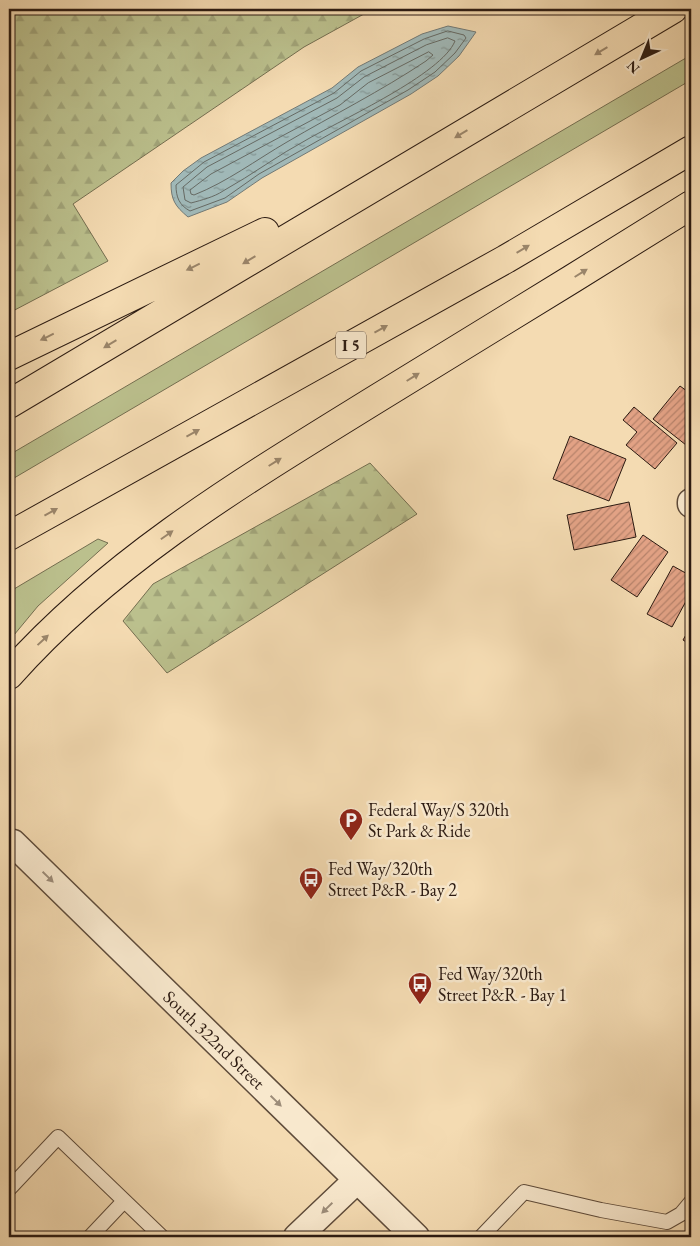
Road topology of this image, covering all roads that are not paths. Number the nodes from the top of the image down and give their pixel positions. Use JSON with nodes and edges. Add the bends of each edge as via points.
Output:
{"nodes":[{"id":1,"x":673,"y":9,"type":"edge"},
{"id":2,"x":691,"y":150,"type":"edge"},
{"id":3,"x":426,"y":154,"type":"junction"},
{"id":4,"x":691,"y":205,"type":"edge"},
{"id":5,"x":9,"y":356,"type":"edge"},
{"id":6,"x":9,"y":404,"type":"edge"},
{"id":7,"x":9,"y":536,"type":"edge"},
{"id":8,"x":9,"y":675,"type":"edge"},
{"id":9,"x":13,"y":843,"type":"dead end"},
{"id":10,"x":357,"y":1180,"type":"junction"},
{"id":11,"x":9,"y":1189,"type":"edge"},
{"id":12,"x":124,"y":1201,"type":"junction"},
{"id":13,"x":691,"y":1202,"type":"edge"},
{"id":14,"x":90,"y":1237,"type":"edge"},
{"id":15,"x":162,"y":1237,"type":"edge"},
{"id":16,"x":297,"y":1237,"type":"edge"},
{"id":17,"x":416,"y":1237,"type":"edge"},
{"id":18,"x":481,"y":1237,"type":"edge"}],
"edges":[{"from":1,"to":3,"type":"highway","one_way":true},
{"from":7,"to":2,"type":"highway","number":"I 5","one_way":true,"via":[[498,264]]},
{"from":3,"to":5,"type":"highway","one_way":true},
{"from":3,"to":6,"type":"highway","one_way":true},
{"from":8,"to":4,"type":"highway","one_way":true,"via":[[27,654],[129,562],[234,488]]},
{"from":9,"to":10,"type":"street","name":"South 322nd Street","one_way":true},
{"from":10,"to":16,"type":"street","one_way":true},
{"from":10,"to":17,"type":"street","name":"South 322nd Street"},
{"from":11,"to":12,"type":"lane","via":[[58,1137]]},
{"from":12,"to":14,"type":"lane"},
{"from":12,"to":15,"type":"lane"},
{"from":13,"to":18,"type":"lane","via":[[681,1214],[667,1222],[524,1192]]}]}
